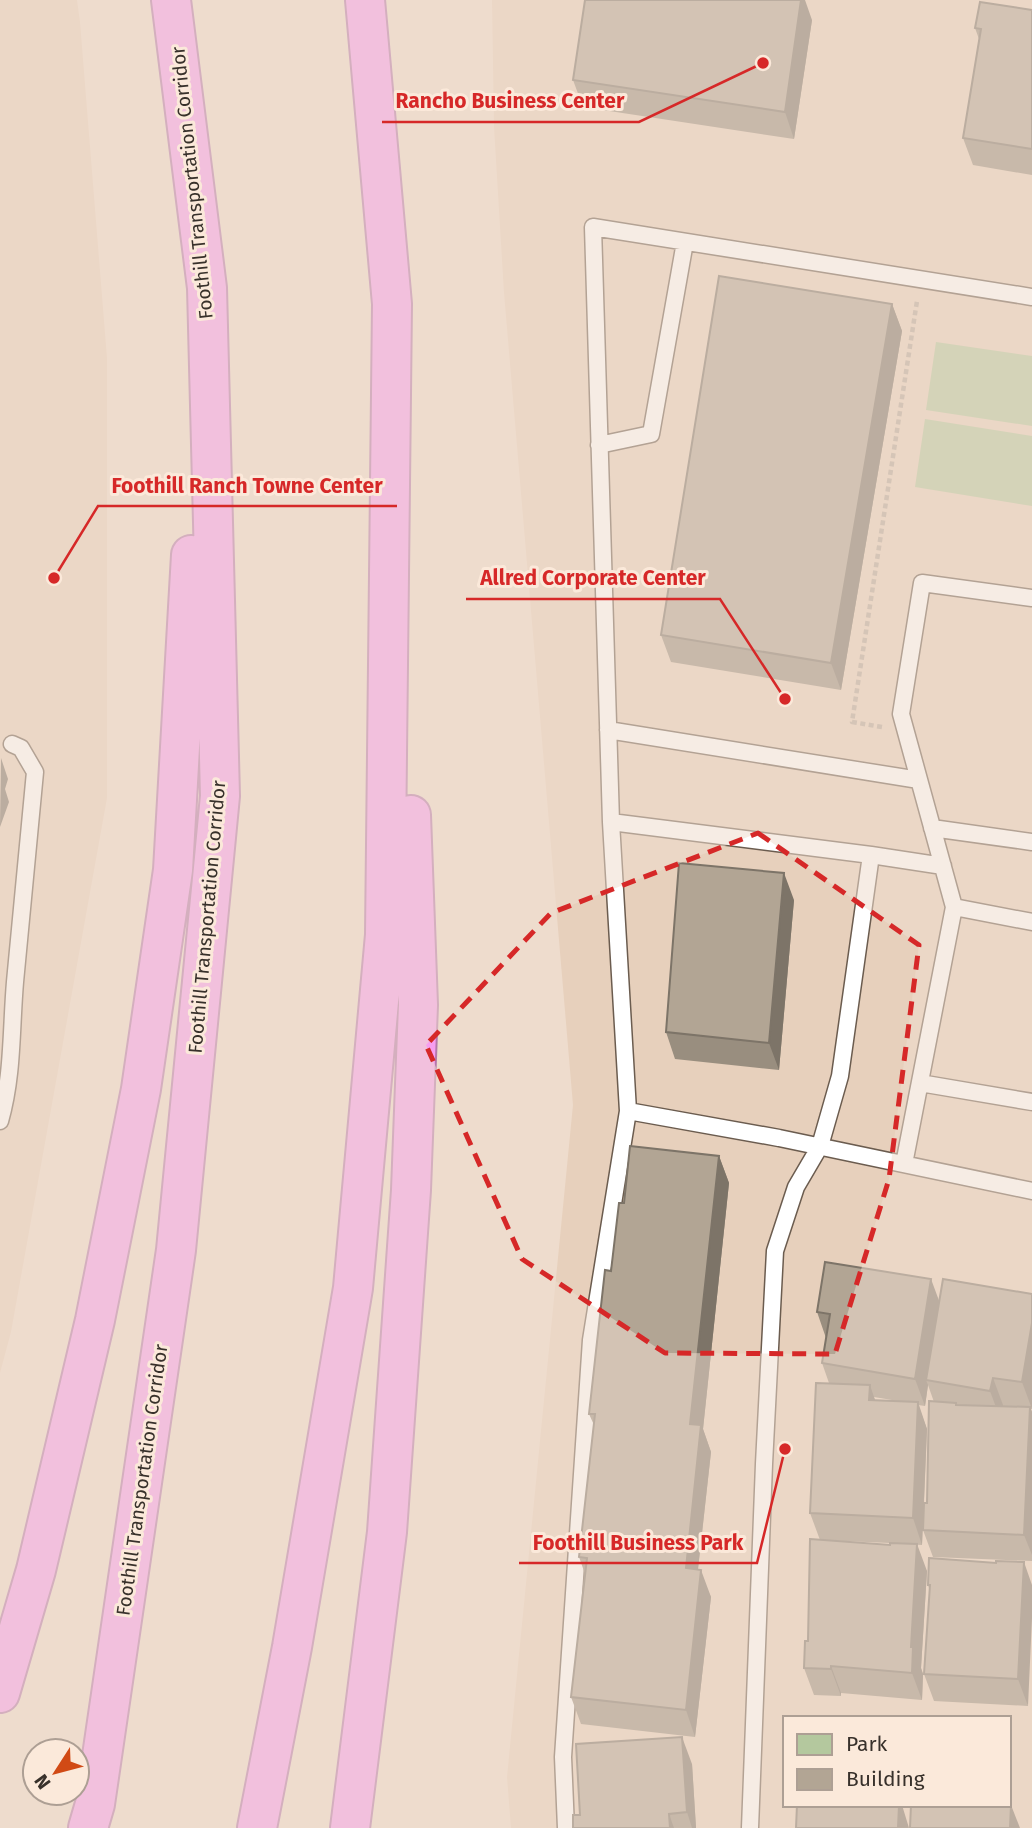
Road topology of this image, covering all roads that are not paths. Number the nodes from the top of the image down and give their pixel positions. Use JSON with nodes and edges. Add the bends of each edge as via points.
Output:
{"nodes":[{"id":1,"x":172,"y":0,"type":"edge"},
{"id":2,"x":365,"y":0,"type":"edge"},
{"id":3,"x":685,"y":242,"type":"junction"},
{"id":4,"x":206,"y":288,"type":"junction"},
{"id":5,"x":1032,"y":297,"type":"edge"},
{"id":6,"x":392,"y":304,"type":"junction"},
{"id":7,"x":599,"y":445,"type":"junction"},
{"id":8,"x":1032,"y":598,"type":"edge"},
{"id":9,"x":608,"y":730,"type":"junction"},
{"id":10,"x":12,"y":744,"type":"dead end"},
{"id":11,"x":919,"y":780,"type":"junction"},
{"id":12,"x":611,"y":822,"type":"junction"},
{"id":13,"x":932,"y":828,"type":"junction"},
{"id":14,"x":1032,"y":842,"type":"edge"},
{"id":15,"x":870,"y":855,"type":"junction"},
{"id":16,"x":943,"y":866,"type":"junction"},
{"id":17,"x":954,"y":907,"type":"junction"},
{"id":18,"x":1032,"y":922,"type":"edge"},
{"id":19,"x":920,"y":1083,"type":"junction"},
{"id":20,"x":1032,"y":1102,"type":"edge"},
{"id":21,"x":628,"y":1111,"type":"junction"},
{"id":22,"x":0,"y":1121,"type":"edge"},
{"id":23,"x":820,"y":1146,"type":"junction"},
{"id":24,"x":905,"y":1164,"type":"junction"},
{"id":25,"x":1032,"y":1191,"type":"edge"},
{"id":26,"x":0,"y":1693,"type":"edge"},
{"id":27,"x":88,"y":1828,"type":"edge"},
{"id":28,"x":257,"y":1828,"type":"edge"},
{"id":29,"x":350,"y":1828,"type":"edge"},
{"id":30,"x":566,"y":1828,"type":"edge"},
{"id":31,"x":750,"y":1828,"type":"edge"}],
"edges":[{"from":1,"to":4,"type":"highway","name":"Foothill Transportation Corridor"},
{"from":2,"to":6,"type":"highway"},
{"from":3,"to":5,"type":"lane"},
{"from":3,"to":7,"type":"lane","via":[[651,434]]},
{"from":3,"to":7,"type":"lane","via":[[593,227]]},
{"from":4,"to":26,"type":"highway","via":[[173,870],[141,1089],[84,1369],[36,1570]]},
{"from":4,"to":27,"type":"highway","name":"Foothill Transportation Corridor","via":[[220,796],[176,1250]]},
{"from":6,"to":28,"type":"highway","via":[[385,935],[353,1287]]},
{"from":6,"to":29,"type":"highway","via":[[418,1005],[411,1189],[387,1532]]},
{"from":7,"to":9,"type":"lane"},
{"from":8,"to":11,"type":"lane","via":[[922,583],[901,714]]},
{"from":9,"to":11,"type":"lane"},
{"from":9,"to":12,"type":"lane"},
{"from":10,"to":22,"type":"lane","via":[[21,748],[35,772],[12,1051]]},
{"from":11,"to":13,"type":"lane"},
{"from":12,"to":15,"type":"lane"},
{"from":12,"to":21,"type":"lane"},
{"from":13,"to":14,"type":"lane"},
{"from":13,"to":16,"type":"lane"},
{"from":15,"to":16,"type":"lane"},
{"from":15,"to":23,"type":"lane","via":[[840,1076]]},
{"from":16,"to":17,"type":"lane"},
{"from":17,"to":18,"type":"lane"},
{"from":17,"to":19,"type":"lane"},
{"from":19,"to":20,"type":"lane"},
{"from":19,"to":24,"type":"lane"},
{"from":21,"to":23,"type":"lane"},
{"from":21,"to":30,"type":"lane","via":[[591,1340],[562,1757]]},
{"from":23,"to":24,"type":"lane"},
{"from":23,"to":31,"type":"lane","via":[[796,1186],[775,1251]]},
{"from":24,"to":25,"type":"lane"}]}
